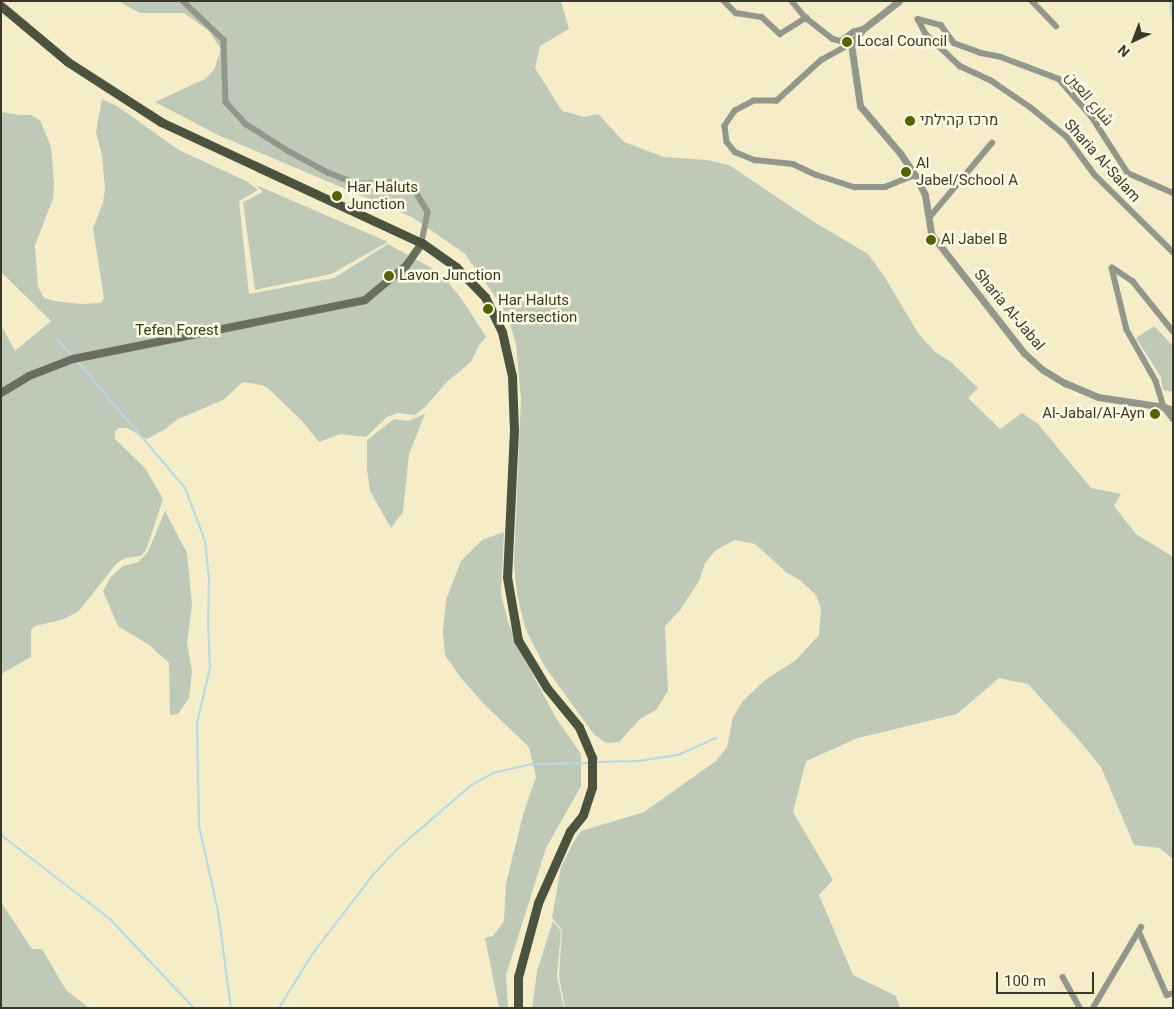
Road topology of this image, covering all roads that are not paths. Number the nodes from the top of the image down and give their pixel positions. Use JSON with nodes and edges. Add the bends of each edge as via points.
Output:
{"nodes":[{"id":1,"x":183,"y":1,"type":"edge"},
{"id":2,"x":724,"y":1,"type":"edge"},
{"id":3,"x":898,"y":1,"type":"edge"},
{"id":4,"x":1032,"y":1,"type":"edge"},
{"id":5,"x":792,"y":2,"type":"edge"},
{"id":6,"x":1,"y":6,"type":"edge"},
{"id":7,"x":806,"y":18,"type":"junction"},
{"id":8,"x":918,"y":20,"type":"joint"},
{"id":9,"x":1056,"y":26,"type":"dead end"},
{"id":10,"x":863,"y":29,"type":"junction"},
{"id":11,"x":851,"y":44,"type":"junction"},
{"id":12,"x":992,"y":143,"type":"dead end"},
{"id":13,"x":915,"y":174,"type":"junction"},
{"id":14,"x":1173,"y":193,"type":"edge"},
{"id":15,"x":929,"y":218,"type":"junction"},
{"id":16,"x":422,"y":243,"type":"junction"},
{"id":17,"x":1173,"y":252,"type":"edge"},
{"id":18,"x":1173,"y":332,"type":"edge"},
{"id":19,"x":1,"y":392,"type":"edge"},
{"id":20,"x":1164,"y":407,"type":"junction"},
{"id":21,"x":1173,"y":410,"type":"edge"},
{"id":22,"x":1173,"y":419,"type":"edge"},
{"id":23,"x":1063,"y":977,"type":"dead end"},
{"id":24,"x":1173,"y":993,"type":"edge"},
{"id":25,"x":518,"y":1008,"type":"edge"},
{"id":26,"x":1080,"y":1008,"type":"edge"},
{"id":27,"x":1093,"y":1008,"type":"edge"}],
"edges":[{"from":1,"to":16,"type":"street","via":[[224,40],[226,102],[246,124],[329,173],[357,184],[394,182],[416,192],[428,212]]},
{"from":2,"to":7,"type":"street","via":[[736,13],[762,17],[780,34]]},
{"from":3,"to":10,"type":"street"},
{"from":4,"to":9,"type":"street"},
{"from":5,"to":7,"type":"street"},
{"from":6,"to":16,"type":"main road","via":[[68,62],[161,122]]},
{"from":7,"to":10,"type":"street","via":[[841,41]]},
{"from":8,"to":14,"type":"street","name":"شارع العين","via":[[941,25],[954,43],[980,53],[1001,56],[1059,79],[1092,117],[1128,173]]},
{"from":8,"to":17,"type":"street","name":"Sharia Al-Salam","via":[[926,34],[960,66],[992,81],[1030,106],[1066,137],[1094,175]]},
{"from":10,"to":11,"type":"street"},
{"from":11,"to":13,"type":"street","name":"Sharia Al-Jabal","via":[[860,106]]},
{"from":11,"to":13,"type":"street","via":[[822,60],[777,101],[754,101],[735,111],[726,126],[727,142],[735,152],[755,160],[793,164],[854,188],[885,187]]},
{"from":12,"to":15,"type":"street"},
{"from":13,"to":15,"type":"street","name":"Sharia Al-Jabal","via":[[925,195]]},
{"from":15,"to":20,"type":"street","name":"Sharia Al-Jabal","via":[[931,234],[947,256],[1024,353],[1043,370],[1098,397]]},
{"from":16,"to":19,"type":"main road","via":[[406,266],[366,300],[73,359],[29,376]]},
{"from":16,"to":25,"type":"main road","via":[[470,280],[485,297],[502,332],[512,376],[514,430],[507,578],[518,640],[547,688],[579,727],[592,758],[592,787],[583,815],[570,831],[538,903],[518,978]]},
{"from":18,"to":20,"type":"street","via":[[1132,282],[1112,268],[1127,330],[1156,381]]},
{"from":20,"to":21,"type":"street","name":"Sharia Al-Jabal"},
{"from":20,"to":22,"type":"street"},
{"from":23,"to":26,"type":"street"},
{"from":24,"to":27,"type":"street","via":[[1167,995],[1140,929]]}]}
